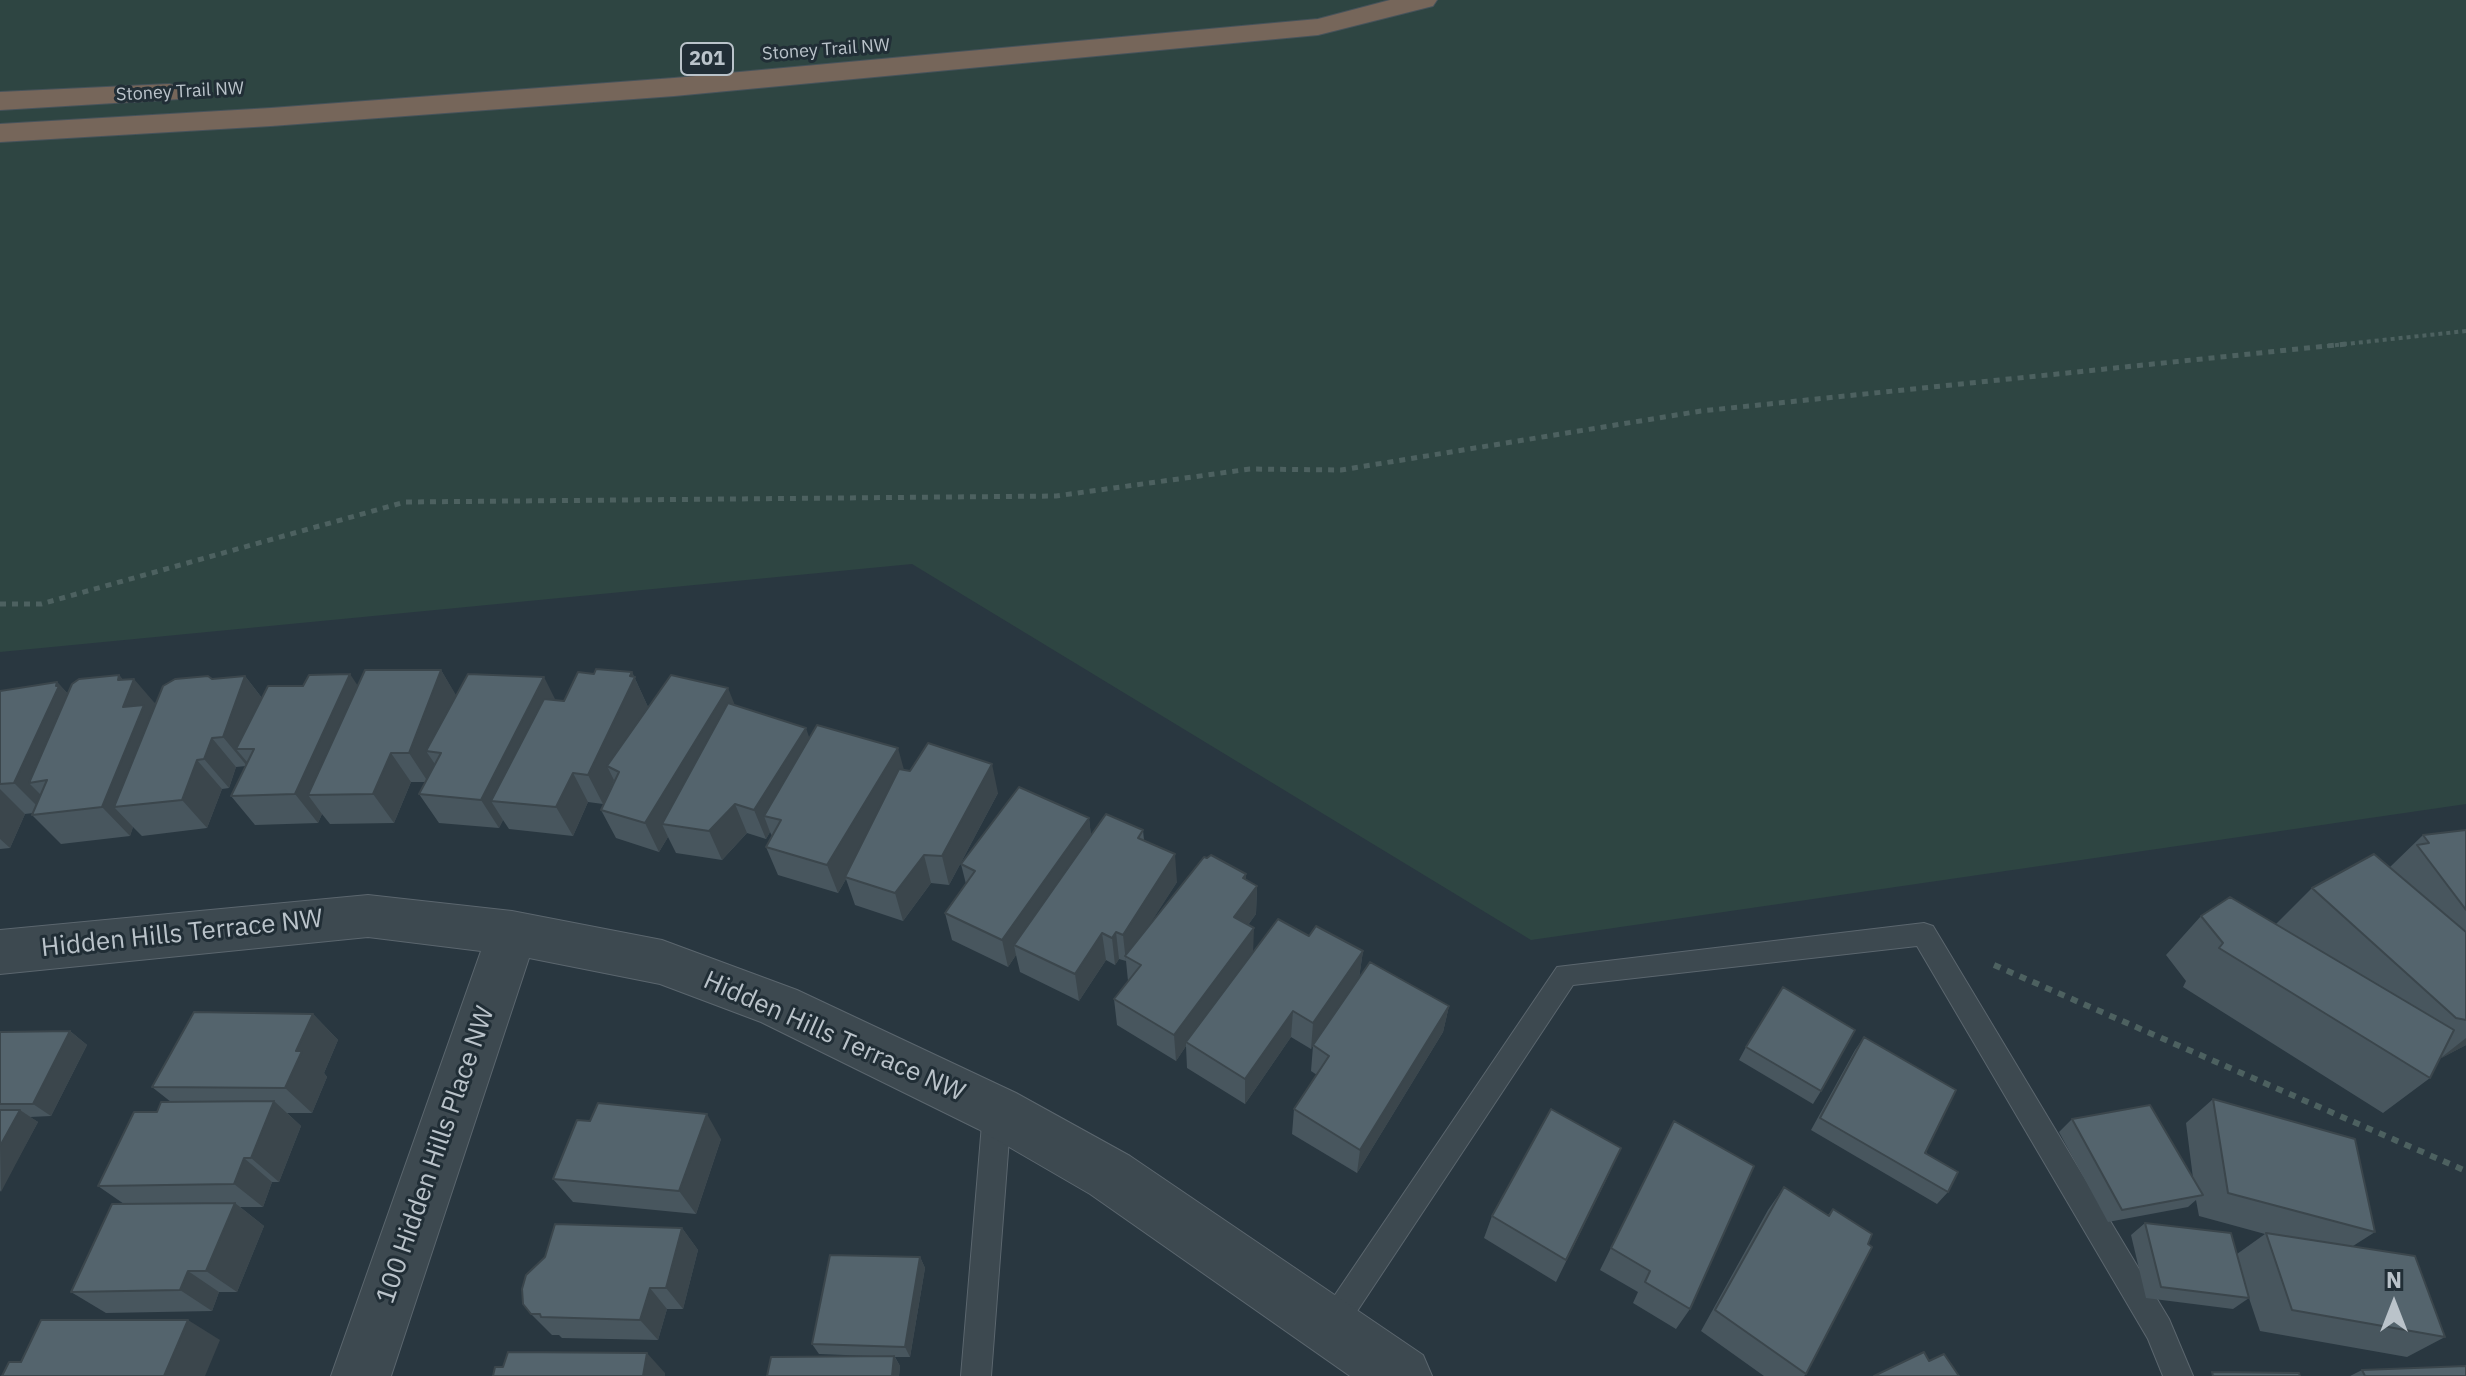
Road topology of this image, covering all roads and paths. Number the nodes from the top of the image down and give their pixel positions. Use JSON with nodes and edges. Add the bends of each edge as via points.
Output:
{"nodes":[{"id":1,"x":1412,"y":0,"type":"edge"},
{"id":2,"x":1423,"y":0,"type":"edge"},
{"id":3,"x":334,"y":85,"type":"dead end"},
{"id":4,"x":191,"y":92,"type":"dead end"},
{"id":5,"x":0,"y":101,"type":"edge"},
{"id":6,"x":0,"y":133,"type":"edge"},
{"id":7,"x":2466,"y":331,"type":"edge"},
{"id":8,"x":0,"y":604,"type":"edge"},
{"id":9,"x":512,"y":933,"type":"junction"},
{"id":10,"x":1924,"y":934,"type":"junction"},
{"id":11,"x":2,"y":955,"type":"edge"},
{"id":12,"x":997,"y":1111,"type":"junction"},
{"id":13,"x":2466,"y":1171,"type":"edge"},
{"id":14,"x":1329,"y":1328,"type":"junction"},
{"id":15,"x":361,"y":1376,"type":"edge"},
{"id":16,"x":976,"y":1376,"type":"edge"},
{"id":17,"x":1402,"y":1376,"type":"edge"},
{"id":18,"x":2178,"y":1376,"type":"edge"}],
"edges":[{"from":1,"to":3,"type":"highway","name":"Stoney Trail NW","number":"201","via":[[875,47]]},
{"from":2,"to":6,"type":"highway","via":[[1318,27],[674,87]]},
{"from":4,"to":5,"type":"highway","name":"Stoney Trail NW"},
{"from":7,"to":8,"type":"path","via":[[1701,411],[1341,470],[1250,469],[1056,496],[405,502],[41,604]]},
{"from":9,"to":11,"type":"street","name":"Hidden Hills Terrace NW","via":[[368,916]]},
{"from":9,"to":12,"type":"street","name":"Hidden Hills Terrace NW","via":[[677,968],[779,1006]]},
{"from":9,"to":15,"type":"street","name":"100 Hidden Hills Place NW"},
{"from":10,"to":13,"type":"path"},
{"from":10,"to":14,"type":"lane","via":[[1566,975]]},
{"from":10,"to":18,"type":"lane","via":[[2159,1329]]},
{"from":12,"to":14,"type":"street","name":"Hidden Hills Terrace NW","via":[[1110,1175]]},
{"from":12,"to":16,"type":"lane"},
{"from":14,"to":17,"type":"street","name":"Hidden Hills Terrace NW"}]}
